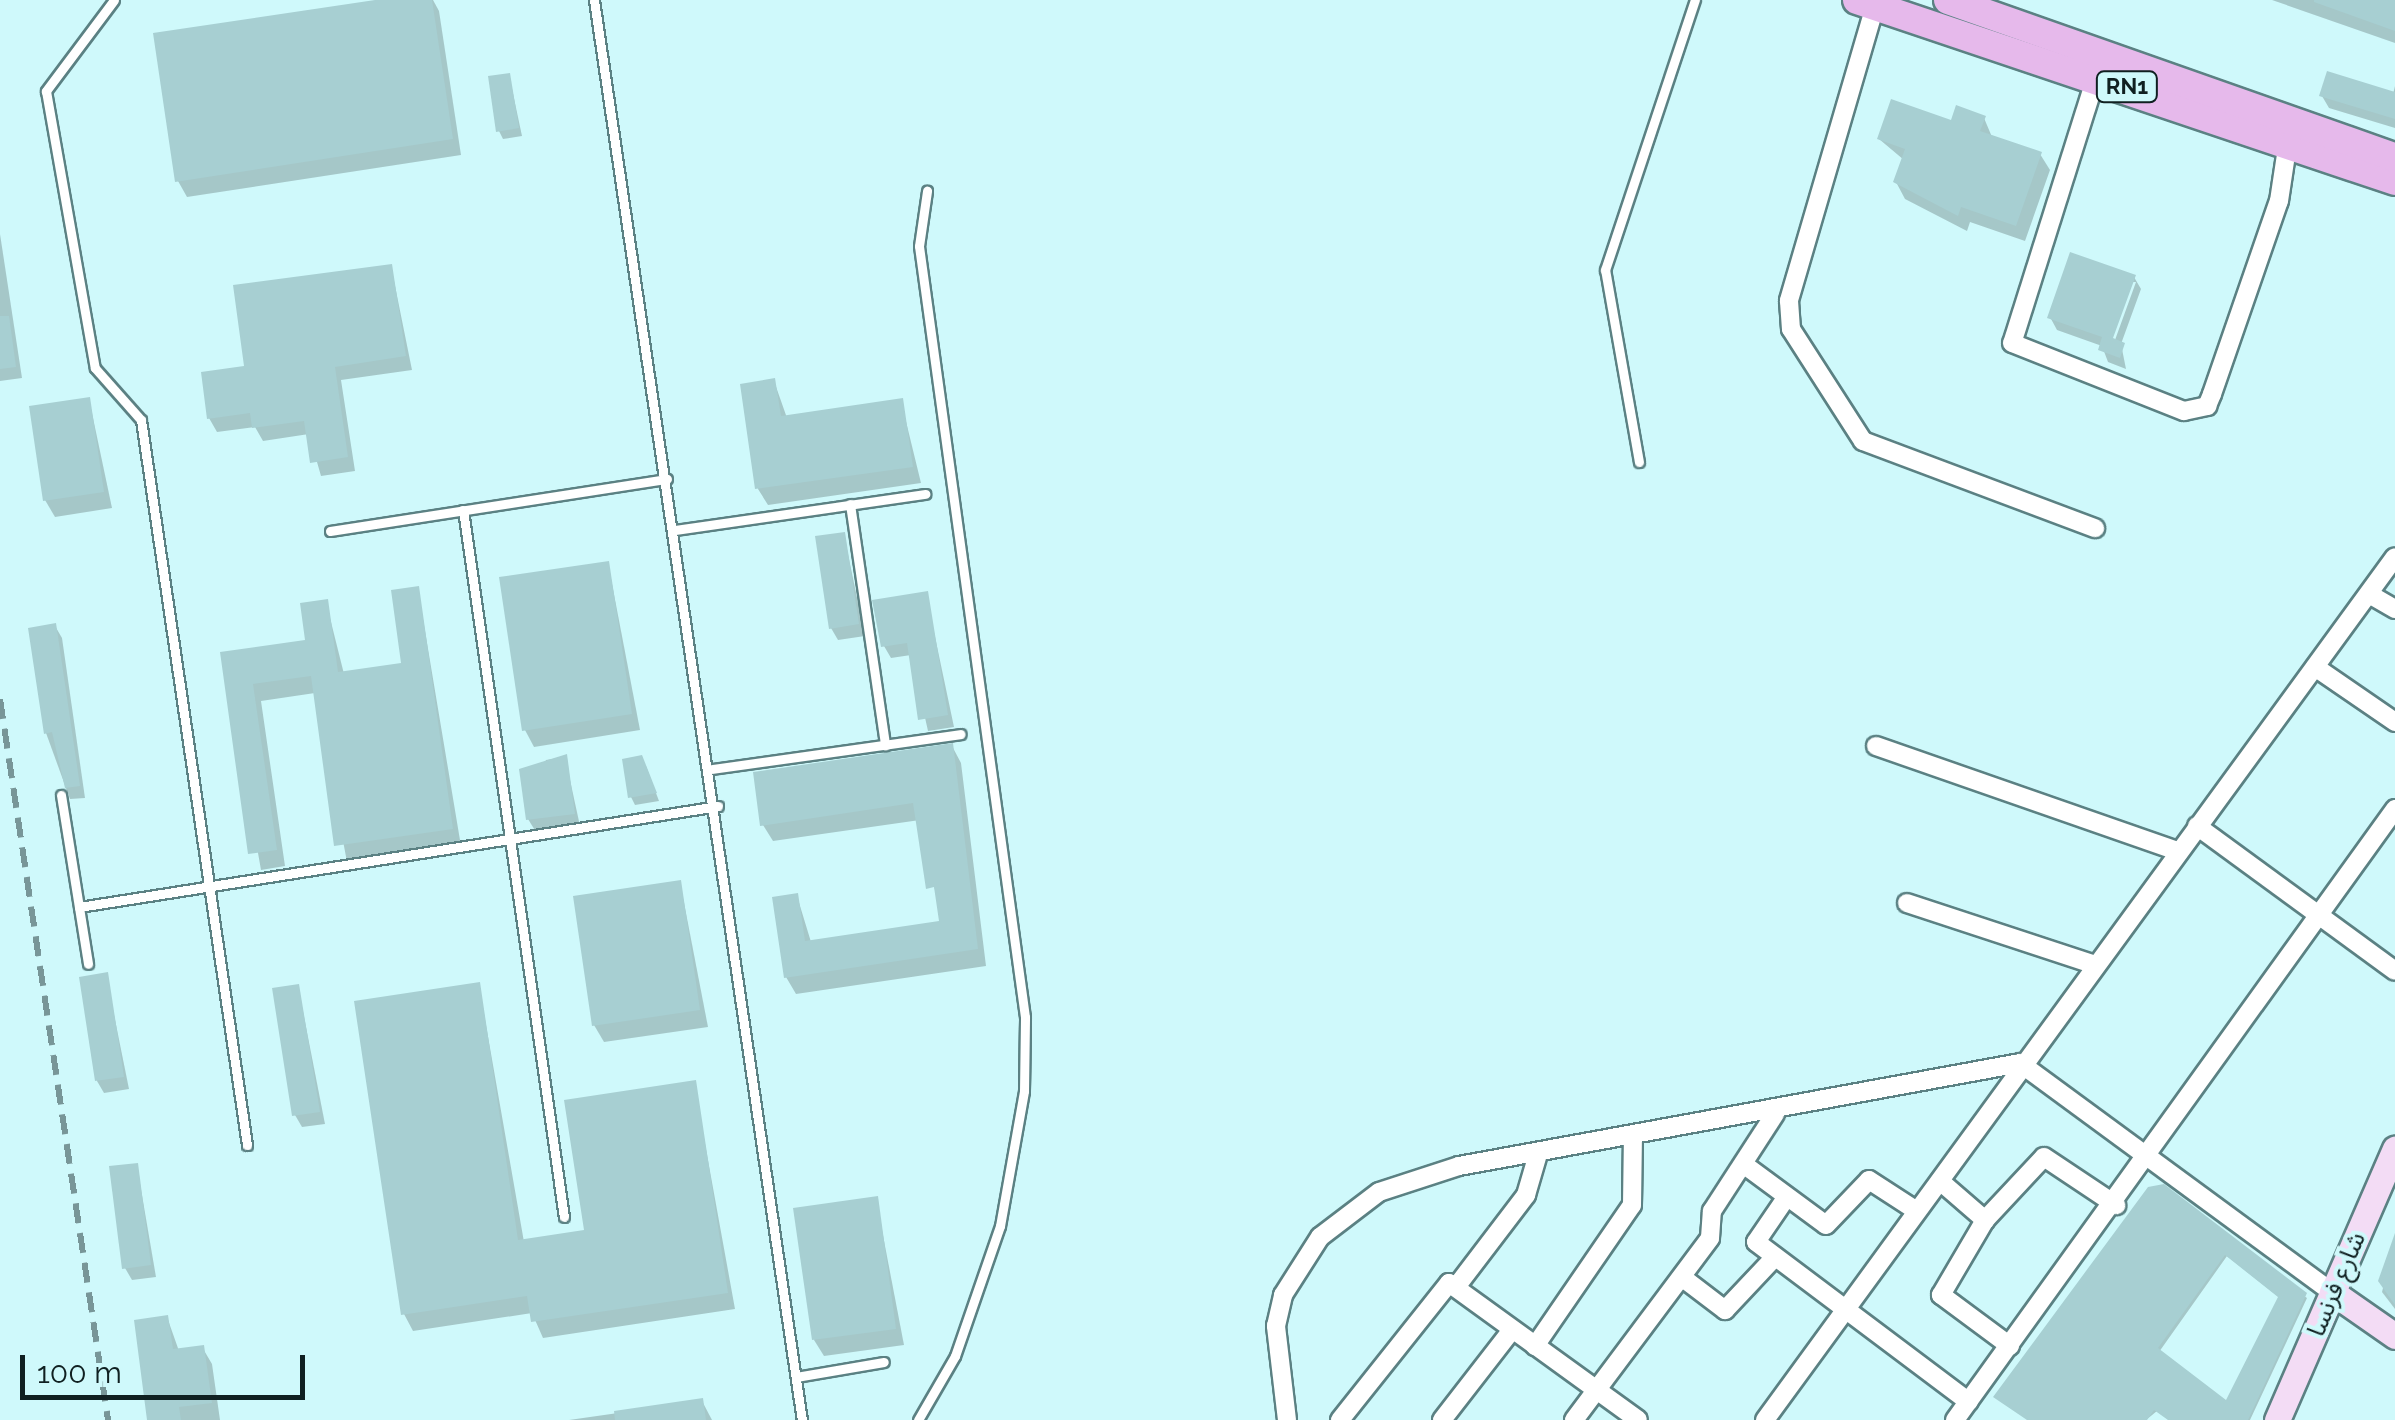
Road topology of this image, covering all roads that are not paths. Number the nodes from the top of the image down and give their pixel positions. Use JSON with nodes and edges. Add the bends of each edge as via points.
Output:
{"nodes":[{"id":1,"x":114,"y":0,"type":"edge"},
{"id":2,"x":594,"y":0,"type":"edge"},
{"id":3,"x":1695,"y":0,"type":"edge"},
{"id":4,"x":1948,"y":0,"type":"edge"},
{"id":5,"x":1866,"y":3,"type":"edge"},
{"id":6,"x":2100,"y":66,"type":"junction"},
{"id":7,"x":2290,"y":132,"type":"junction"},
{"id":8,"x":2395,"y":157,"type":"edge"},
{"id":9,"x":2395,"y":180,"type":"edge"},
{"id":10,"x":927,"y":191,"type":"dead end"},
{"id":11,"x":1639,"y":462,"type":"dead end"},
{"id":12,"x":667,"y":479,"type":"junction"},
{"id":13,"x":925,"y":494,"type":"dead end"},
{"id":14,"x":850,"y":504,"type":"junction"},
{"id":15,"x":462,"y":510,"type":"junction"},
{"id":16,"x":2095,"y":528,"type":"dead end"},
{"id":17,"x":675,"y":530,"type":"junction"},
{"id":18,"x":330,"y":531,"type":"dead end"},
{"id":19,"x":2395,"y":557,"type":"edge"},
{"id":20,"x":2369,"y":594,"type":"junction"},
{"id":21,"x":2395,"y":609,"type":"edge"},
{"id":22,"x":2315,"y":668,"type":"junction"},
{"id":23,"x":2395,"y":722,"type":"edge"},
{"id":24,"x":962,"y":734,"type":"dead end"},
{"id":25,"x":885,"y":744,"type":"junction"},
{"id":26,"x":1876,"y":746,"type":"dead end"},
{"id":27,"x":712,"y":769,"type":"junction"},
{"id":28,"x":61,"y":794,"type":"dead end"},
{"id":29,"x":718,"y":806,"type":"junction"},
{"id":30,"x":2395,"y":809,"type":"edge"},
{"id":31,"x":2197,"y":826,"type":"junction"},
{"id":32,"x":510,"y":839,"type":"junction"},
{"id":33,"x":2178,"y":851,"type":"junction"},
{"id":34,"x":208,"y":886,"type":"junction"},
{"id":35,"x":1907,"y":904,"type":"dead end"},
{"id":36,"x":79,"y":907,"type":"junction"},
{"id":37,"x":2319,"y":916,"type":"junction"},
{"id":38,"x":88,"y":964,"type":"dead end"},
{"id":39,"x":2092,"y":964,"type":"junction"},
{"id":40,"x":2395,"y":971,"type":"edge"},
{"id":41,"x":2020,"y":1063,"type":"junction"},
{"id":42,"x":1775,"y":1114,"type":"junction"},
{"id":43,"x":1633,"y":1136,"type":"junction"},
{"id":44,"x":247,"y":1146,"type":"dead end"},
{"id":45,"x":2395,"y":1148,"type":"edge"},
{"id":46,"x":1538,"y":1154,"type":"junction"},
{"id":47,"x":2147,"y":1156,"type":"junction"},
{"id":48,"x":1746,"y":1166,"type":"junction"},
{"id":49,"x":1940,"y":1181,"type":"junction"},
{"id":50,"x":1786,"y":1198,"type":"junction"},
{"id":51,"x":2116,"y":1205,"type":"junction"},
{"id":52,"x":1917,"y":1211,"type":"junction"},
{"id":53,"x":564,"y":1217,"type":"dead end"},
{"id":54,"x":1985,"y":1220,"type":"junction"},
{"id":55,"x":1775,"y":1257,"type":"junction"},
{"id":56,"x":1683,"y":1278,"type":"junction"},
{"id":57,"x":1456,"y":1287,"type":"junction"},
{"id":58,"x":2332,"y":1292,"type":"junction"},
{"id":59,"x":1845,"y":1312,"type":"junction"},
{"id":60,"x":1511,"y":1331,"type":"junction"},
{"id":61,"x":2395,"y":1336,"type":"edge"},
{"id":62,"x":1535,"y":1346,"type":"junction"},
{"id":63,"x":2010,"y":1346,"type":"junction"},
{"id":64,"x":884,"y":1362,"type":"dead end"},
{"id":65,"x":796,"y":1378,"type":"junction"},
{"id":66,"x":1596,"y":1390,"type":"junction"},
{"id":67,"x":1968,"y":1402,"type":"junction"},
{"id":68,"x":802,"y":1420,"type":"edge"},
{"id":69,"x":918,"y":1420,"type":"edge"},
{"id":70,"x":1287,"y":1420,"type":"edge"},
{"id":71,"x":1340,"y":1420,"type":"edge"},
{"id":72,"x":1442,"y":1420,"type":"edge"},
{"id":73,"x":1574,"y":1420,"type":"edge"},
{"id":74,"x":1638,"y":1420,"type":"edge"},
{"id":75,"x":1765,"y":1420,"type":"edge"},
{"id":76,"x":1954,"y":1420,"type":"edge"},
{"id":77,"x":2277,"y":1420,"type":"edge"}],
"edges":[{"from":1,"to":34,"type":"lane","via":[[46,91],[95,368],[141,420]]},
{"from":2,"to":12,"type":"lane"},
{"from":3,"to":11,"type":"lane","via":[[1605,270]]},
{"from":4,"to":6,"type":"main road","number":"RN1"},
{"from":5,"to":6,"type":"main road","number":"RN1"},
{"from":5,"to":16,"type":"street","via":[[1789,300],[1790,328],[1863,441]]},
{"from":6,"to":7,"type":"main road","number":"RN1"},
{"from":6,"to":7,"type":"street","via":[[2085,136],[2012,343],[2184,411],[2207,406],[2212,394],[2279,201]]},
{"from":7,"to":8,"type":"main road","number":"RN1"},
{"from":7,"to":9,"type":"main road","number":"RN1"},
{"from":10,"to":69,"type":"lane","via":[[918,246],[1025,1017],[1024,1091],[1000,1226],[954,1356]]},
{"from":12,"to":15,"type":"lane"},
{"from":12,"to":17,"type":"lane"},
{"from":13,"to":14,"type":"lane"},
{"from":14,"to":17,"type":"lane"},
{"from":14,"to":25,"type":"lane"},
{"from":15,"to":18,"type":"lane"},
{"from":15,"to":32,"type":"lane"},
{"from":17,"to":27,"type":"lane"},
{"from":19,"to":20,"type":"street"},
{"from":20,"to":21,"type":"street"},
{"from":20,"to":22,"type":"street"},
{"from":22,"to":23,"type":"street"},
{"from":22,"to":31,"type":"street"},
{"from":24,"to":25,"type":"lane"},
{"from":25,"to":27,"type":"lane"},
{"from":26,"to":33,"type":"street"},
{"from":27,"to":29,"type":"lane"},
{"from":28,"to":36,"type":"lane"},
{"from":29,"to":32,"type":"lane"},
{"from":29,"to":65,"type":"lane"},
{"from":30,"to":37,"type":"street"},
{"from":31,"to":33,"type":"street"},
{"from":31,"to":37,"type":"street"},
{"from":32,"to":34,"type":"lane"},
{"from":32,"to":53,"type":"lane"},
{"from":33,"to":39,"type":"street"},
{"from":34,"to":36,"type":"lane"},
{"from":34,"to":44,"type":"lane"},
{"from":35,"to":39,"type":"street"},
{"from":36,"to":38,"type":"lane"},
{"from":37,"to":40,"type":"street"},
{"from":37,"to":47,"type":"street"},
{"from":39,"to":41,"type":"street"},
{"from":41,"to":42,"type":"street"},
{"from":41,"to":47,"type":"street"},
{"from":41,"to":49,"type":"street"},
{"from":42,"to":43,"type":"street"},
{"from":42,"to":48,"type":"street"},
{"from":43,"to":46,"type":"street"},
{"from":43,"to":62,"type":"street","via":[[1632,1205]]},
{"from":45,"to":58,"type":"street","name":"شارع فرنسا"},
{"from":46,"to":57,"type":"street","via":[[1526,1194]]},
{"from":46,"to":70,"type":"street","via":[[1404,1182],[1344,1212],[1320,1236],[1276,1326]]},
{"from":47,"to":51,"type":"street"},
{"from":47,"to":58,"type":"street"},
{"from":48,"to":50,"type":"street"},
{"from":48,"to":56,"type":"street","via":[[1712,1211],[1710,1238]]},
{"from":49,"to":52,"type":"street"},
{"from":49,"to":54,"type":"street"},
{"from":50,"to":52,"type":"street","via":[[1826,1225],[1869,1180]]},
{"from":50,"to":55,"type":"street","via":[[1754,1238]]},
{"from":51,"to":54,"type":"street","via":[[2044,1158]]},
{"from":51,"to":63,"type":"street"},
{"from":52,"to":59,"type":"street"},
{"from":54,"to":63,"type":"street","via":[[1941,1295]]},
{"from":55,"to":56,"type":"street","via":[[1725,1310]]},
{"from":55,"to":59,"type":"street"},
{"from":56,"to":66,"type":"street"},
{"from":57,"to":60,"type":"street"},
{"from":57,"to":71,"type":"street","via":[[1438,1289]]},
{"from":58,"to":61,"type":"street"},
{"from":58,"to":77,"type":"street","name":"شارع فرنسا"},
{"from":59,"to":67,"type":"street"},
{"from":59,"to":75,"type":"street"},
{"from":60,"to":62,"type":"street"},
{"from":60,"to":72,"type":"street"},
{"from":62,"to":66,"type":"street"},
{"from":63,"to":67,"type":"street"},
{"from":64,"to":65,"type":"lane"},
{"from":65,"to":68,"type":"lane"},
{"from":66,"to":73,"type":"street"},
{"from":66,"to":74,"type":"street"},
{"from":67,"to":76,"type":"street"}]}
